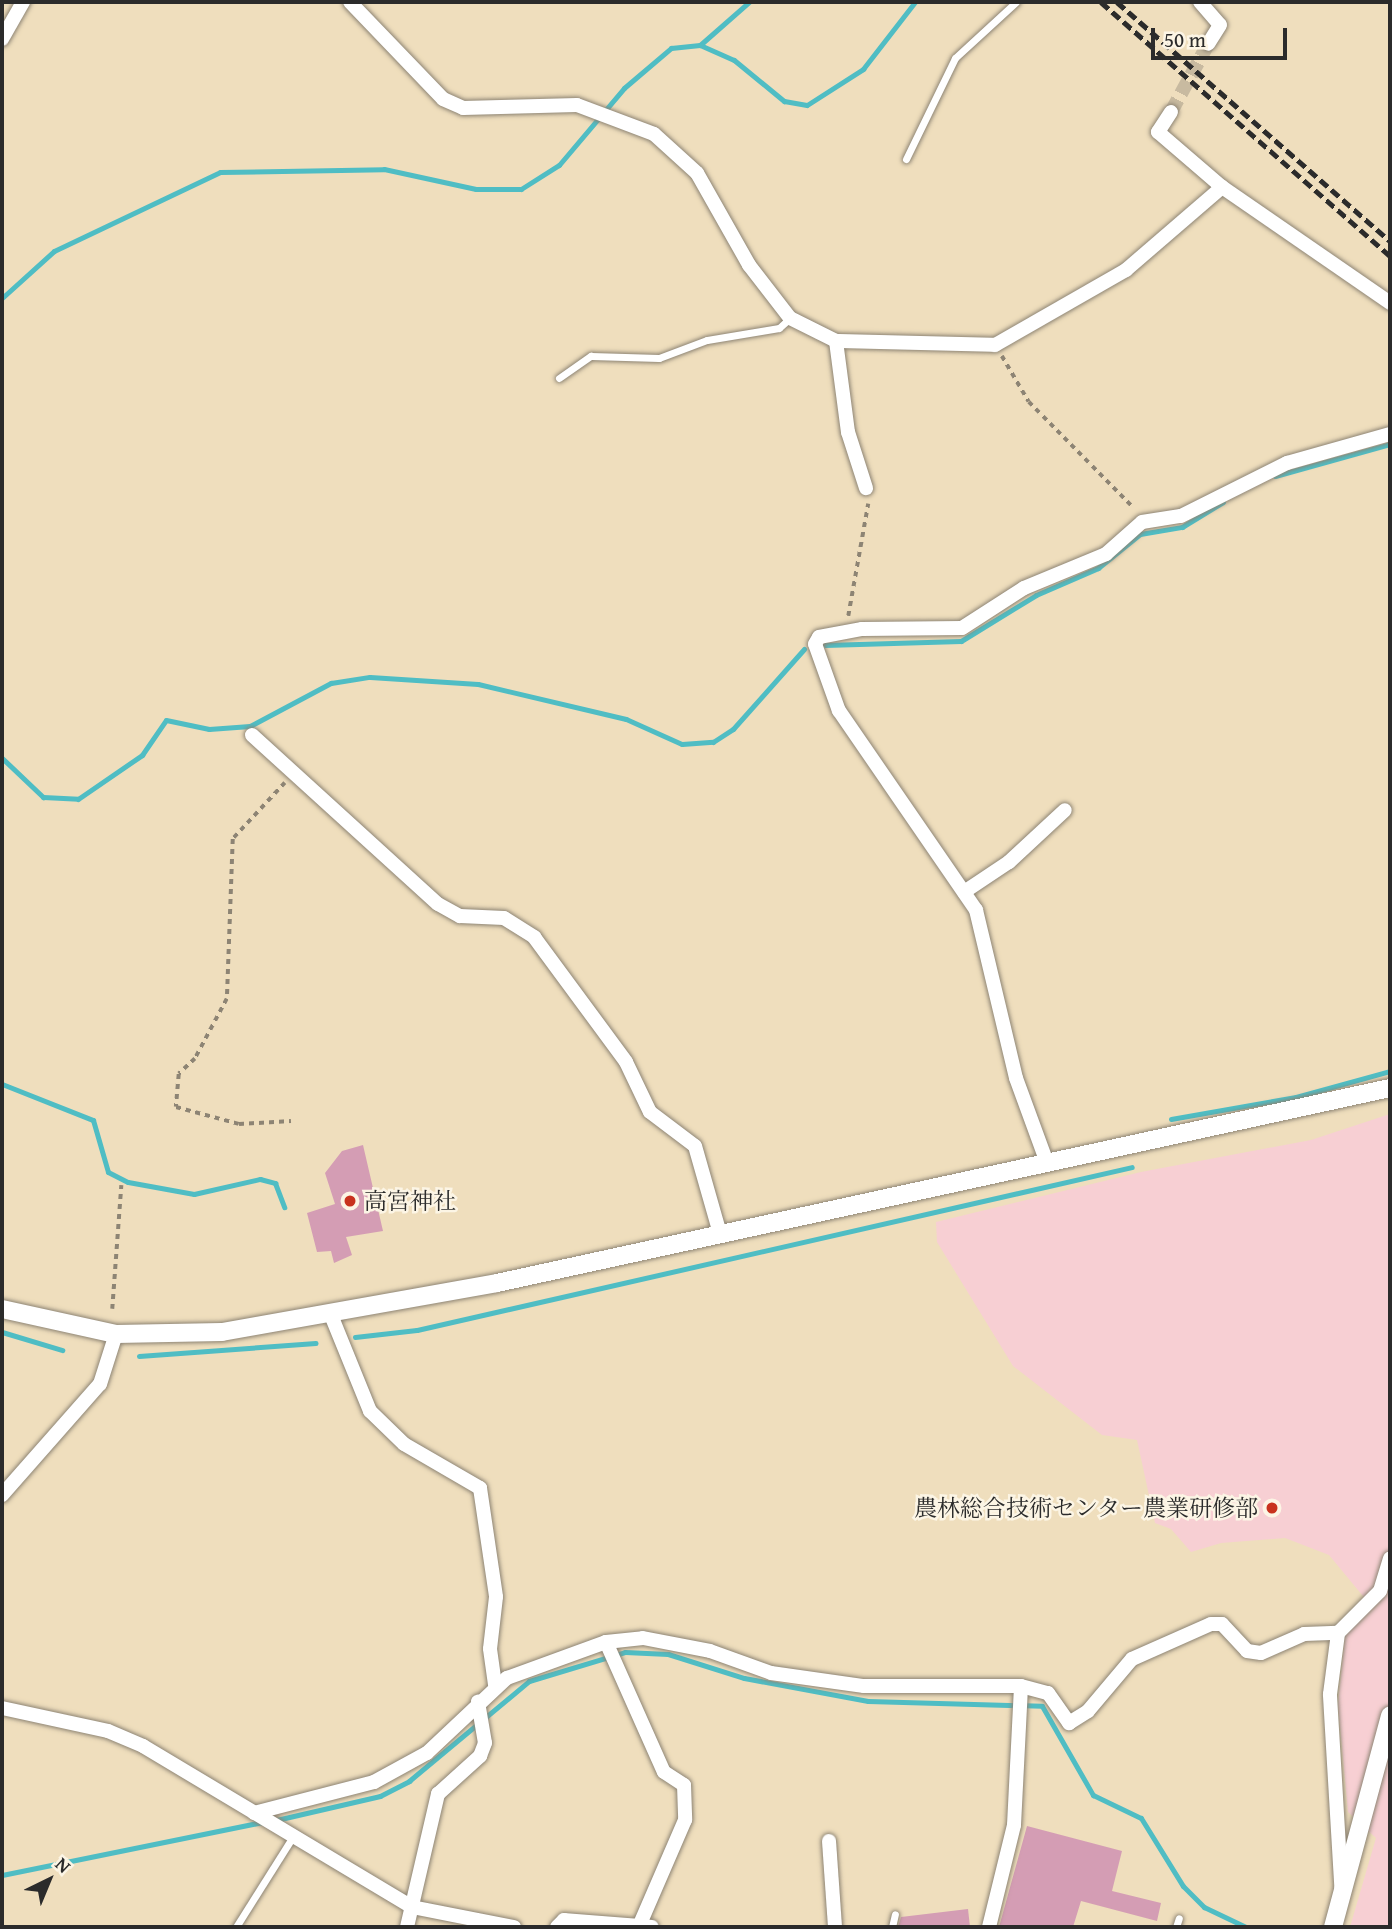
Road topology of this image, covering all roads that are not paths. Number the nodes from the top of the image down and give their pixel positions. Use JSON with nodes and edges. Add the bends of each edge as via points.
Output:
{"nodes":[{"id":1,"x":23,"y":2,"type":"edge"},
{"id":2,"x":349,"y":2,"type":"edge"},
{"id":3,"x":1016,"y":2,"type":"edge"},
{"id":4,"x":1200,"y":2,"type":"edge"},
{"id":5,"x":2,"y":39,"type":"edge"},
{"id":6,"x":1208,"y":44,"type":"tunnel mouth"},
{"id":7,"x":1171,"y":112,"type":"tunnel mouth"},
{"id":8,"x":906,"y":159,"type":"dead end"},
{"id":9,"x":1222,"y":187,"type":"junction"},
{"id":10,"x":1390,"y":303,"type":"edge"},
{"id":11,"x":790,"y":318,"type":"junction"},
{"id":12,"x":836,"y":341,"type":"junction"},
{"id":13,"x":559,"y":378,"type":"dead end"},
{"id":14,"x":1390,"y":434,"type":"edge"},
{"id":15,"x":866,"y":488,"type":"road end"},
{"id":16,"x":253,"y":736,"type":"dead end"},
{"id":17,"x":1065,"y":810,"type":"dead end"},
{"id":18,"x":964,"y":892,"type":"junction"},
{"id":19,"x":1390,"y":1088,"type":"edge"},
{"id":20,"x":1046,"y":1160,"type":"junction"},
{"id":21,"x":719,"y":1230,"type":"junction"},
{"id":22,"x":2,"y":1309,"type":"edge"},
{"id":23,"x":331,"y":1315,"type":"junction"},
{"id":24,"x":116,"y":1335,"type":"junction"},
{"id":25,"x":2,"y":1495,"type":"edge"},
{"id":26,"x":1390,"y":1559,"type":"edge"},
{"id":27,"x":1338,"y":1633,"type":"junction"},
{"id":28,"x":606,"y":1642,"type":"junction"},
{"id":29,"x":495,"y":1686,"type":"junction"},
{"id":30,"x":1021,"y":1686,"type":"junction"},
{"id":31,"x":478,"y":1702,"type":"junction"},
{"id":32,"x":2,"y":1708,"type":"edge"},
{"id":33,"x":1390,"y":1716,"type":"edge"},
{"id":34,"x":254,"y":1813,"type":"junction"},
{"id":35,"x":292,"y":1838,"type":"junction"},
{"id":36,"x":830,"y":1840,"type":"dead end"},
{"id":37,"x":1342,"y":1900,"type":"junction"},
{"id":38,"x":412,"y":1907,"type":"junction"},
{"id":39,"x":895,"y":1914,"type":"dead end"},
{"id":40,"x":1179,"y":1918,"type":"dead end"},
{"id":41,"x":646,"y":1926,"type":"edge"},
{"id":42,"x":236,"y":1927,"type":"edge"},
{"id":43,"x":407,"y":1927,"type":"edge"},
{"id":44,"x":514,"y":1927,"type":"edge"},
{"id":45,"x":557,"y":1927,"type":"edge"},
{"id":46,"x":835,"y":1927,"type":"edge"},
{"id":47,"x":892,"y":1927,"type":"edge"},
{"id":48,"x":989,"y":1927,"type":"edge"},
{"id":49,"x":1177,"y":1927,"type":"edge"},
{"id":50,"x":1333,"y":1927,"type":"edge"}],
"edges":[{"from":1,"to":5,"type":"street"},
{"from":2,"to":11,"type":"street","via":[[443,99],[463,107],[591,109],[654,134],[697,173],[749,265]]},
{"from":3,"to":8,"type":"lane","via":[[955,58]]},
{"from":4,"to":6,"type":"street","via":[[1220,25]]},
{"from":7,"to":9,"type":"street","via":[[1158,132]]},
{"from":9,"to":10,"type":"street"},
{"from":9,"to":12,"type":"street","via":[[1126,270],[995,345]]},
{"from":11,"to":12,"type":"street"},
{"from":11,"to":13,"type":"lane","via":[[779,328],[707,340],[659,358],[591,356]]},
{"from":12,"to":15,"type":"street","via":[[848,432]]},
{"from":14,"to":18,"type":"street","via":[[1287,463],[1181,516],[1142,522],[1106,554],[1024,588],[962,628],[845,631],[815,644],[827,690]]},
{"from":16,"to":21,"type":"street","via":[[438,904],[460,916],[504,918],[534,937],[626,1062],[650,1112],[695,1146]]},
{"from":17,"to":18,"type":"street"},
{"from":18,"to":20,"type":"street","via":[[984,927],[1016,1078]]},
{"from":19,"to":20,"type":"street"},
{"from":20,"to":21,"type":"street"},
{"from":21,"to":23,"type":"street"},
{"from":22,"to":24,"type":"street"},
{"from":23,"to":24,"type":"street","via":[[222,1332]]},
{"from":23,"to":29,"type":"street","via":[[370,1411],[404,1444],[480,1488],[496,1597],[490,1649]]},
{"from":24,"to":25,"type":"street","via":[[100,1384]]},
{"from":26,"to":27,"type":"street","via":[[1380,1591]]},
{"from":27,"to":30,"type":"street","via":[[1304,1634],[1261,1653],[1247,1651],[1222,1624],[1211,1623],[1132,1660],[1088,1712],[1069,1723],[1048,1693]]},
{"from":27,"to":37,"type":"street","via":[[1330,1694]]},
{"from":28,"to":29,"type":"street","via":[[534,1664]]},
{"from":28,"to":30,"type":"street","via":[[643,1639],[710,1651],[771,1673],[864,1686]]},
{"from":28,"to":41,"type":"street","via":[[664,1772],[684,1785],[685,1820]]},
{"from":29,"to":31,"type":"street"},
{"from":30,"to":48,"type":"street","via":[[1014,1825]]},
{"from":31,"to":34,"type":"street","via":[[427,1753],[394,1772],[343,1793]]},
{"from":31,"to":38,"type":"street","via":[[485,1743],[480,1756],[438,1794]]},
{"from":32,"to":34,"type":"street","via":[[108,1731]]},
{"from":33,"to":37,"type":"street"},
{"from":34,"to":35,"type":"street"},
{"from":35,"to":38,"type":"street"},
{"from":35,"to":42,"type":"lane"},
{"from":36,"to":46,"type":"street"},
{"from":37,"to":50,"type":"street"},
{"from":38,"to":43,"type":"street"},
{"from":38,"to":44,"type":"street"},
{"from":39,"to":47,"type":"lane"},
{"from":40,"to":49,"type":"lane"},
{"from":41,"to":45,"type":"street","via":[[564,1920]]}]}
